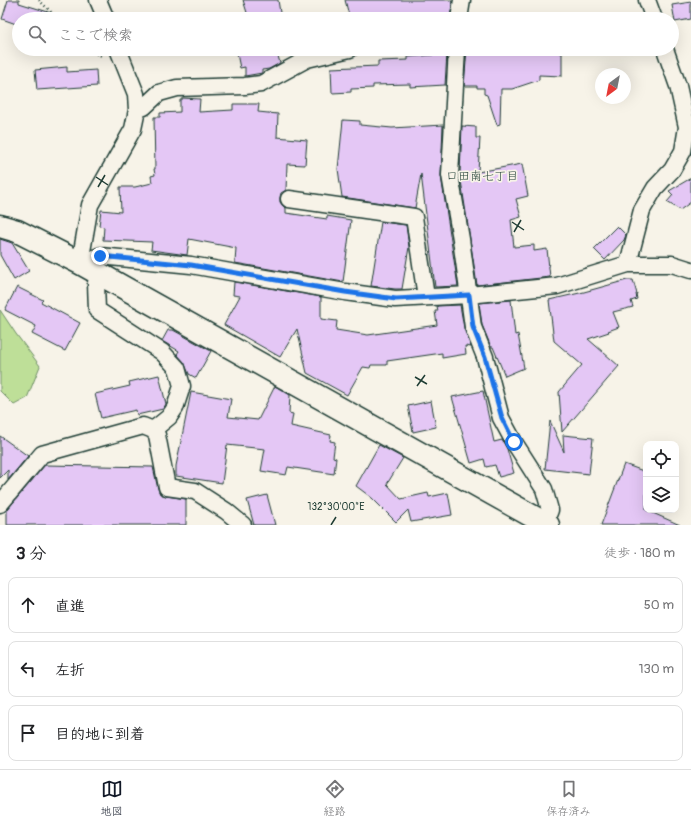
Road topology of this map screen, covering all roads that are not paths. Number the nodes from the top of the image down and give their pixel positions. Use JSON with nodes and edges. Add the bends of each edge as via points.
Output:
{"nodes":[{"id":1,"x":98,"y":0,"type":"edge"},
{"id":2,"x":462,"y":0,"type":"edge"},
{"id":3,"x":647,"y":0,"type":"edge"},
{"id":4,"x":103,"y":12,"type":"edge"},
{"id":5,"x":460,"y":12,"type":"edge"},
{"id":6,"x":651,"y":12,"type":"edge"},
{"id":7,"x":121,"y":56,"type":"edge"},
{"id":8,"x":317,"y":56,"type":"edge"},
{"id":9,"x":457,"y":56,"type":"edge"},
{"id":10,"x":667,"y":56,"type":"edge"},
{"id":11,"x":137,"y":110,"type":"junction"},
{"id":12,"x":288,"y":199,"type":"dead end"},
{"id":13,"x":0,"y":226,"type":"edge"},
{"id":14,"x":80,"y":263,"type":"junction"},
{"id":15,"x":628,"y":264,"type":"junction"},
{"id":16,"x":691,"y":270,"type":"edge"},
{"id":17,"x":100,"y":274,"type":"junction"},
{"id":18,"x":469,"y":295,"type":"junction"},
{"id":19,"x":426,"y":297,"type":"junction"},
{"id":20,"x":153,"y":430,"type":"junction"},
{"id":21,"x":0,"y":504,"type":"edge"},
{"id":22,"x":243,"y":525,"type":"edge"},
{"id":23,"x":546,"y":525,"type":"edge"}],
"edges":[{"from":1,"to":4,"type":"street"},
{"from":2,"to":5,"type":"street"},
{"from":3,"to":6,"type":"street"},
{"from":7,"to":11,"type":"street","via":[[136,94]]},
{"from":8,"to":11,"type":"street","via":[[307,58],[261,84],[177,88],[159,93]]},
{"from":9,"to":18,"type":"street","via":[[450,175]]},
{"from":10,"to":15,"type":"street","via":[[678,86],[687,127],[683,151],[672,170],[654,188],[642,210]]},
{"from":11,"to":14,"type":"street","via":[[133,129],[90,205]]},
{"from":12,"to":19,"type":"street","via":[[414,217]]},
{"from":13,"to":14,"type":"street","via":[[17,231]]},
{"from":14,"to":17,"type":"street"},
{"from":14,"to":19,"type":"street","via":[[100,256],[191,265],[396,299]]},
{"from":15,"to":16,"type":"street","via":[[672,264]]},
{"from":15,"to":18,"type":"street","via":[[557,286]]},
{"from":17,"to":20,"type":"street","via":[[96,283],[97,310],[162,352],[177,368],[182,386],[175,408],[169,417]]},
{"from":17,"to":23,"type":"street"},
{"from":18,"to":19,"type":"street"},
{"from":18,"to":23,"type":"street","via":[[473,327],[485,357],[502,418],[544,489],[550,510]]},
{"from":20,"to":21,"type":"street","via":[[143,426],[42,454]]},
{"from":20,"to":22,"type":"street","via":[[157,435],[167,488],[195,491]]}]}
